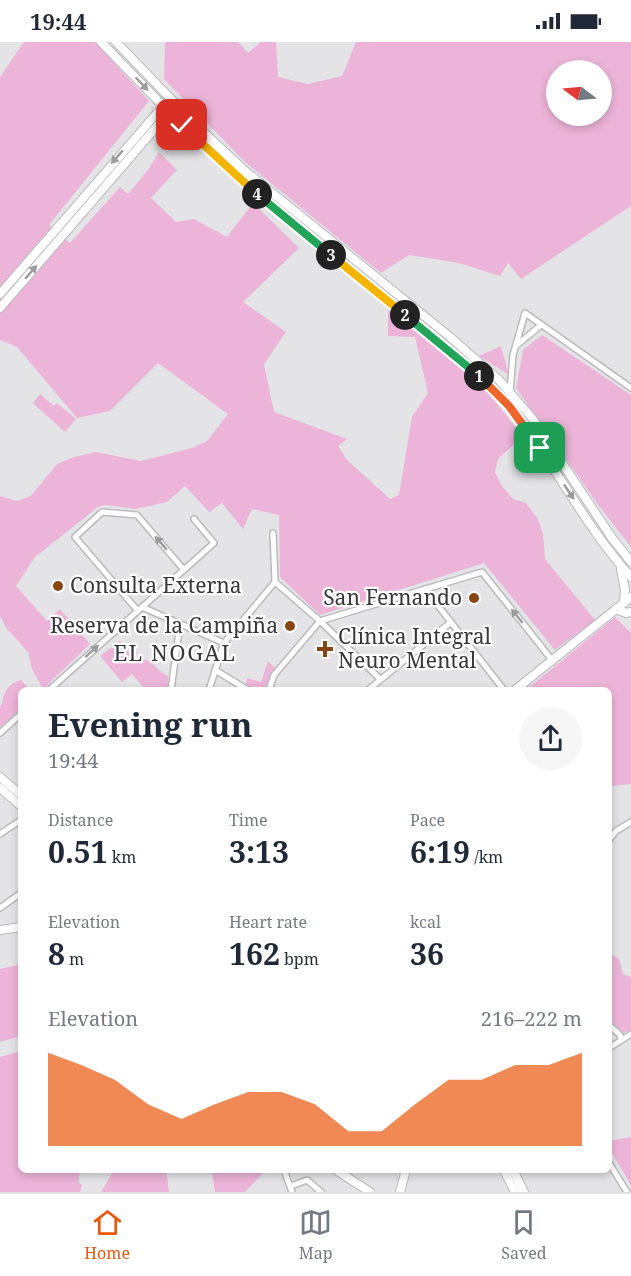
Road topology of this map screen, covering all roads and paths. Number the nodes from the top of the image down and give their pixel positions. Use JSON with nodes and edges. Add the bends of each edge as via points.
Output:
{"nodes":[{"id":1,"x":101,"y":42,"type":"edge"},
{"id":2,"x":116,"y":42,"type":"edge"},
{"id":3,"x":170,"y":98,"type":"junction"},
{"id":4,"x":177,"y":105,"type":"junction"},
{"id":5,"x":163,"y":106,"type":"junction"},
{"id":6,"x":169,"y":112,"type":"junction"},
{"id":7,"x":0,"y":294,"type":"edge"},
{"id":8,"x":0,"y":308,"type":"edge"},
{"id":9,"x":541,"y":326,"type":"junction"},
{"id":10,"x":515,"y":346,"type":"junction"},
{"id":11,"x":631,"y":388,"type":"edge"},
{"id":12,"x":510,"y":392,"type":"junction"},
{"id":13,"x":194,"y":519,"type":"dead end"},
{"id":14,"x":273,"y":532,"type":"dead end"},
{"id":15,"x":631,"y":562,"type":"edge"},
{"id":16,"x":620,"y":565,"type":"junction"},
{"id":17,"x":184,"y":570,"type":"junction"},
{"id":18,"x":631,"y":577,"type":"edge"},
{"id":19,"x":275,"y":582,"type":"junction"},
{"id":20,"x":425,"y":589,"type":"junction"},
{"id":21,"x":628,"y":600,"type":"edge"},
{"id":22,"x":140,"y":609,"type":"junction"},
{"id":23,"x":616,"y":609,"type":"junction"},
{"id":24,"x":631,"y":612,"type":"edge"},
{"id":25,"x":320,"y":621,"type":"junction"},
{"id":26,"x":451,"y":622,"type":"junction"},
{"id":27,"x":180,"y":624,"type":"junction"},
{"id":28,"x":224,"y":643,"type":"junction"},
{"id":29,"x":552,"y":660,"type":"junction"},
{"id":30,"x":215,"y":670,"type":"junction"},
{"id":31,"x":380,"y":679,"type":"junction"},
{"id":32,"x":52,"y":687,"type":"edge"},
{"id":33,"x":171,"y":687,"type":"edge"},
{"id":34,"x":210,"y":687,"type":"edge"},
{"id":35,"x":243,"y":687,"type":"edge"},
{"id":36,"x":270,"y":687,"type":"edge"},
{"id":37,"x":371,"y":687,"type":"edge"},
{"id":38,"x":502,"y":687,"type":"edge"},
{"id":39,"x":519,"y":687,"type":"edge"},
{"id":40,"x":18,"y":717,"type":"edge"},
{"id":41,"x":0,"y":733,"type":"edge"},
{"id":42,"x":0,"y":777,"type":"edge"},
{"id":43,"x":0,"y":788,"type":"edge"},
{"id":44,"x":18,"y":792,"type":"edge"},
{"id":45,"x":18,"y":803,"type":"edge"},
{"id":46,"x":18,"y":822,"type":"edge"},
{"id":47,"x":631,"y":822,"type":"edge"},
{"id":48,"x":0,"y":834,"type":"edge"},
{"id":49,"x":612,"y":836,"type":"edge"},
{"id":50,"x":18,"y":895,"type":"edge"},
{"id":51,"x":0,"y":908,"type":"edge"},
{"id":52,"x":18,"y":927,"type":"edge"},
{"id":53,"x":0,"y":930,"type":"edge"},
{"id":54,"x":612,"y":1028,"type":"edge"},
{"id":55,"x":631,"y":1034,"type":"edge"},
{"id":56,"x":621,"y":1039,"type":"junction"},
{"id":57,"x":612,"y":1046,"type":"edge"},
{"id":58,"x":612,"y":1168,"type":"edge"},
{"id":59,"x":285,"y":1173,"type":"edge"},
{"id":60,"x":340,"y":1173,"type":"edge"},
{"id":61,"x":405,"y":1173,"type":"edge"},
{"id":62,"x":506,"y":1173,"type":"edge"},
{"id":63,"x":514,"y":1173,"type":"edge"},
{"id":64,"x":292,"y":1189,"type":"edge"},
{"id":65,"x":321,"y":1192,"type":"edge"},
{"id":66,"x":370,"y":1192,"type":"edge"},
{"id":67,"x":400,"y":1192,"type":"edge"},
{"id":68,"x":515,"y":1192,"type":"edge"},
{"id":69,"x":524,"y":1192,"type":"edge"},
{"id":70,"x":627,"y":1192,"type":"edge"}],
"edges":[{"from":1,"to":5,"type":"main road","one_way":true},
{"from":2,"to":3,"type":"main road"},
{"from":3,"to":4,"type":"main road"},
{"from":3,"to":5,"type":"main road"},
{"from":4,"to":6,"type":"main road"},
{"from":4,"to":12,"type":"main road","via":[[244,170],[450,337]]},
{"from":5,"to":6,"type":"main road"},
{"from":5,"to":7,"type":"main road","one_way":true},
{"from":8,"to":6,"type":"main road","one_way":true},
{"from":6,"to":16,"type":"main road","one_way":true,"via":[[245,184],[492,388],[525,426]]},
{"from":9,"to":10,"type":"street"},
{"from":9,"to":10,"type":"street","via":[[525,313]]},
{"from":9,"to":11,"type":"street"},
{"from":10,"to":12,"type":"street"},
{"from":12,"to":15,"type":"main road"},
{"from":13,"to":17,"type":"street","via":[[214,543]]},
{"from":14,"to":19,"type":"street"},
{"from":16,"to":18,"type":"main road"},
{"from":16,"to":21,"type":"main road"},
{"from":17,"to":22,"type":"street"},
{"from":17,"to":22,"type":"street","one_way":true,"via":[[137,515],[102,512],[75,537]]},
{"from":19,"to":25,"type":"street"},
{"from":19,"to":28,"type":"street"},
{"from":20,"to":25,"type":"street"},
{"from":20,"to":26,"type":"street"},
{"from":29,"to":20,"type":"street","one_way":true,"via":[[482,572]]},
{"from":21,"to":23,"type":"main road"},
{"from":22,"to":27,"type":"street"},
{"from":32,"to":22,"type":"street","one_way":true},
{"from":23,"to":24,"type":"main road"},
{"from":23,"to":29,"type":"main road"},
{"from":25,"to":31,"type":"street"},
{"from":25,"to":36,"type":"street","via":[[274,675]]},
{"from":26,"to":31,"type":"street"},
{"from":26,"to":38,"type":"street"},
{"from":27,"to":28,"type":"street"},
{"from":27,"to":33,"type":"street"},
{"from":28,"to":30,"type":"street"},
{"from":29,"to":39,"type":"main road"},
{"from":30,"to":34,"type":"street"},
{"from":30,"to":35,"type":"street"},
{"from":31,"to":37,"type":"street"},
{"from":40,"to":41,"type":"street"},
{"from":42,"to":44,"type":"main road"},
{"from":43,"to":45,"type":"main road"},
{"from":46,"to":48,"type":"street"},
{"from":47,"to":49,"type":"street"},
{"from":50,"to":51,"type":"street"},
{"from":52,"to":53,"type":"main road"},
{"from":54,"to":56,"type":"street"},
{"from":55,"to":56,"type":"street"},
{"from":56,"to":57,"type":"street"},
{"from":58,"to":70,"type":"street"},
{"from":59,"to":64,"type":"street"},
{"from":60,"to":66,"type":"main road"},
{"from":61,"to":67,"type":"main road"},
{"from":62,"to":68,"type":"main road"},
{"from":63,"to":69,"type":"main road"},
{"from":64,"to":65,"type":"street","via":[[307,1180]]}]}
